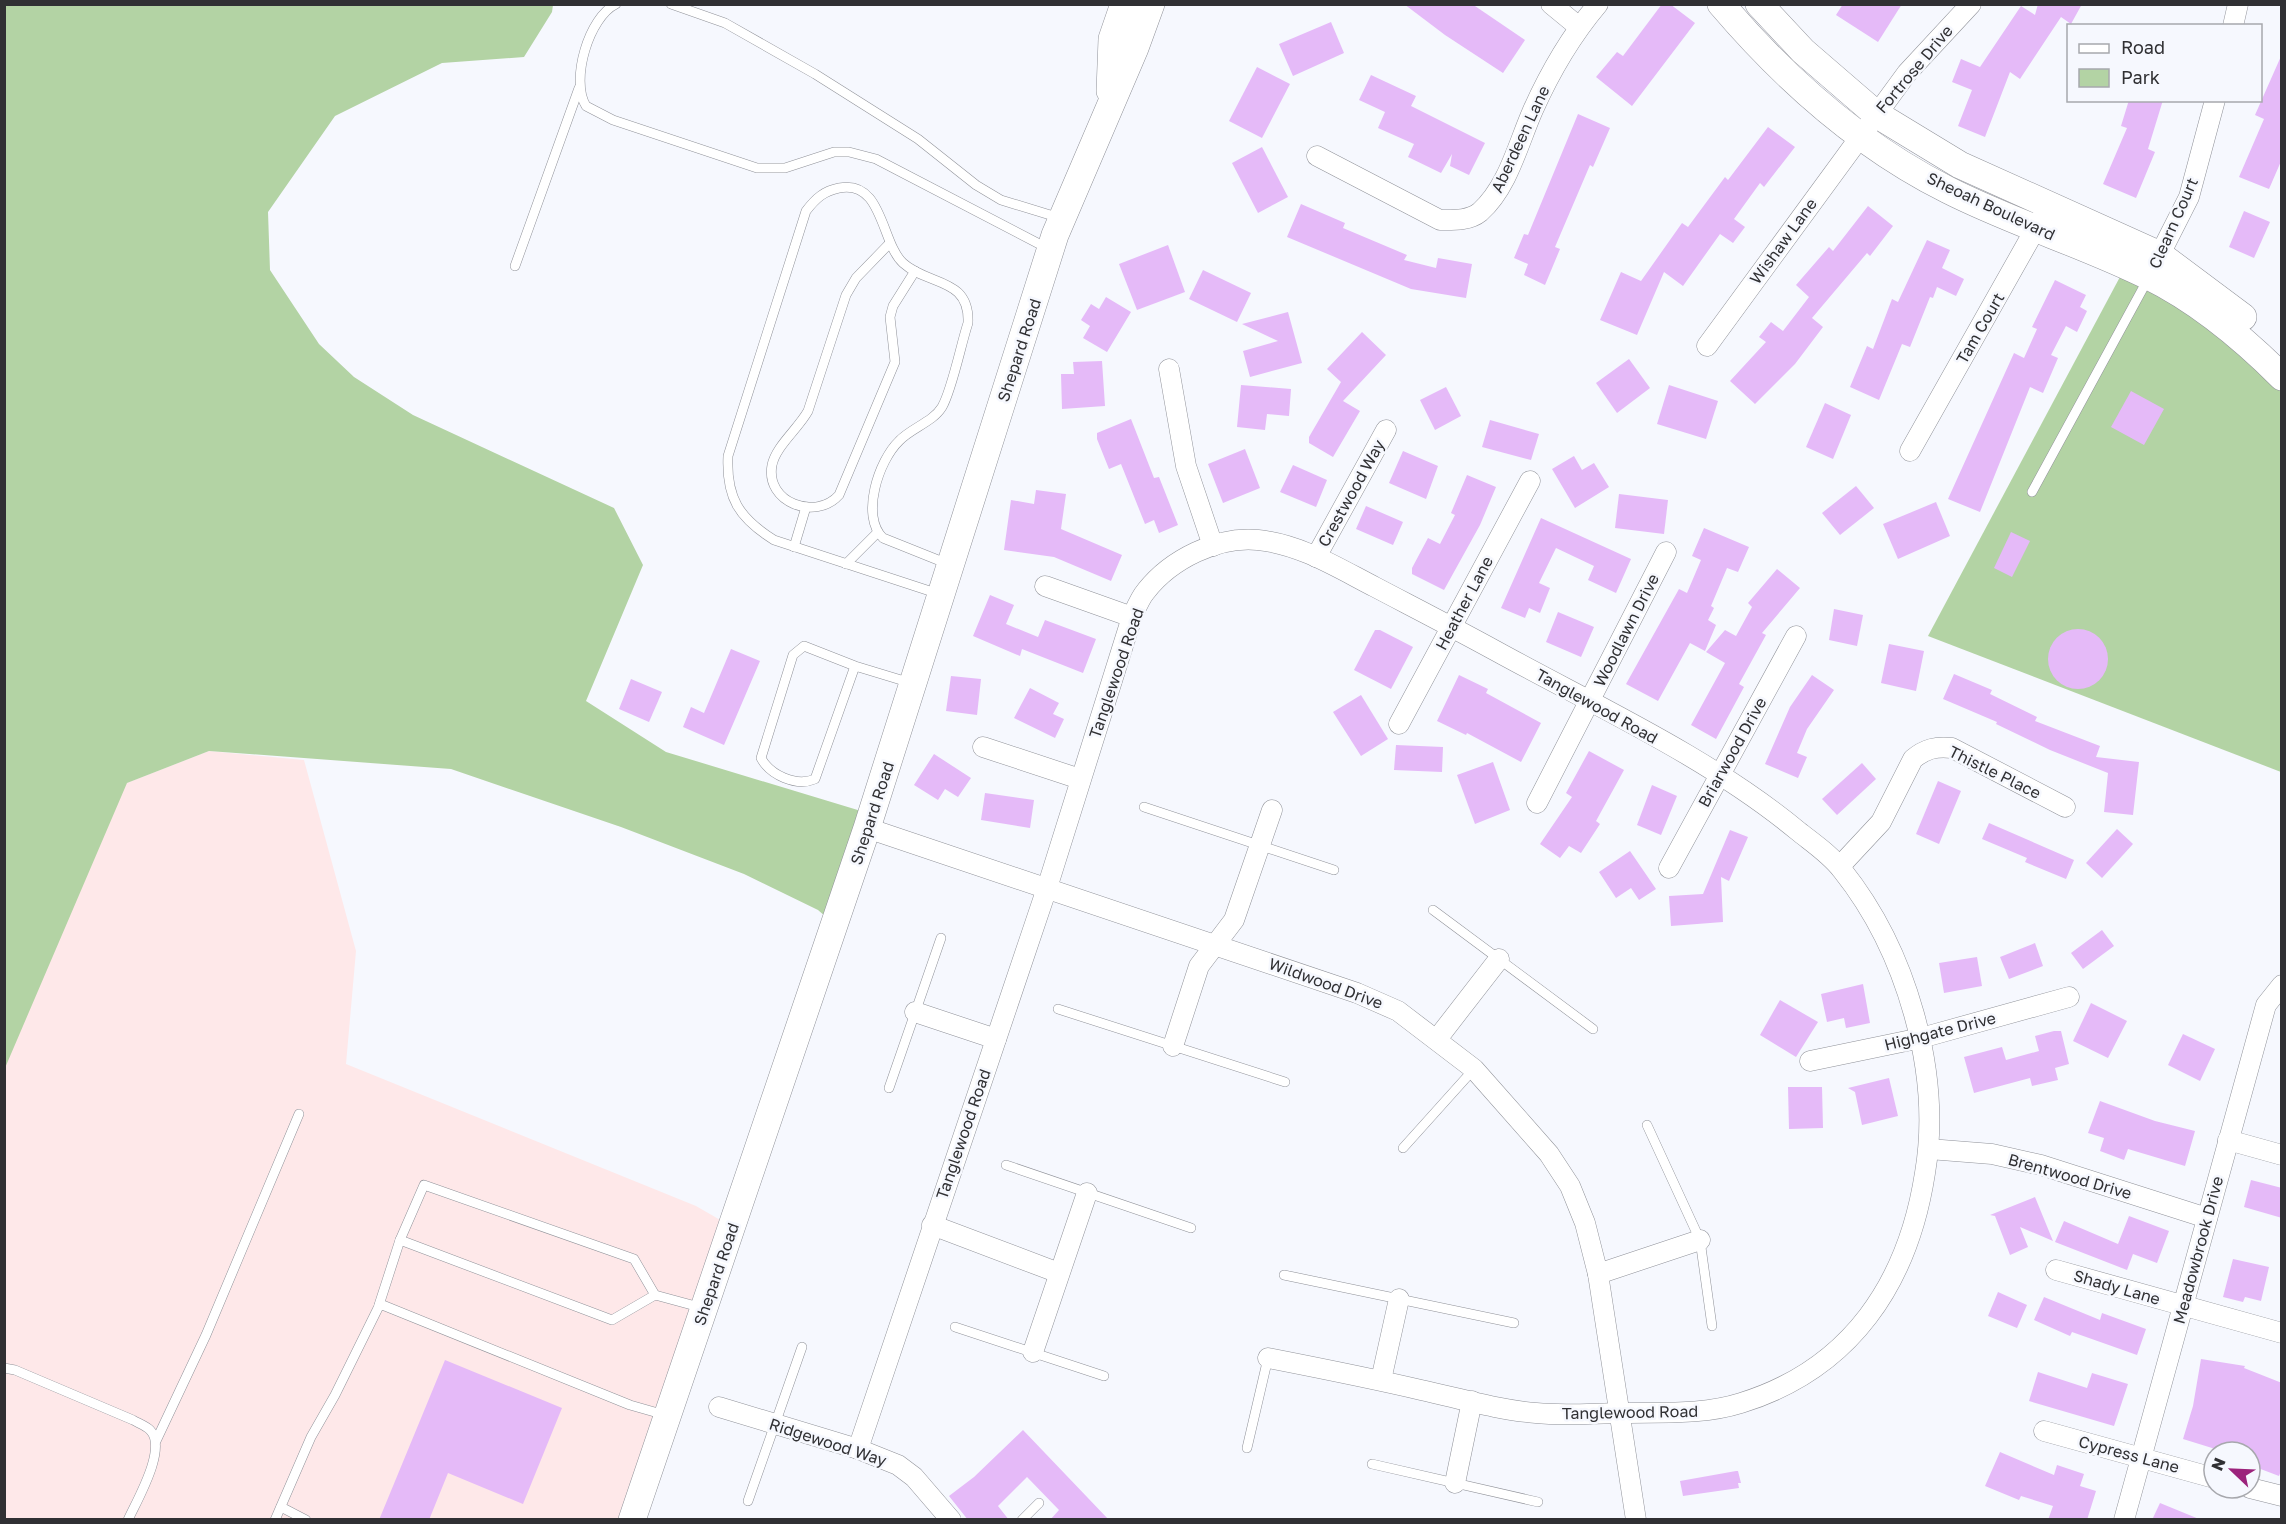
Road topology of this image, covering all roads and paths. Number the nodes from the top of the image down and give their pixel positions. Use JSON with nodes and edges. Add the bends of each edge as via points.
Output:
{"nodes":[{"id":1,"x":616,"y":4,"type":"edge"},
{"id":2,"x":671,"y":4,"type":"edge"},
{"id":3,"x":1124,"y":4,"type":"edge"},
{"id":4,"x":1150,"y":4,"type":"edge"},
{"id":5,"x":1551,"y":4,"type":"edge"},
{"id":6,"x":1598,"y":4,"type":"edge"},
{"id":7,"x":1721,"y":4,"type":"edge"},
{"id":8,"x":1759,"y":4,"type":"edge"},
{"id":9,"x":1971,"y":4,"type":"edge"},
{"id":10,"x":2238,"y":4,"type":"edge"},
{"id":11,"x":2233,"y":24,"type":"edge"},
{"id":12,"x":1579,"y":27,"type":"junction"},
{"id":13,"x":579,"y":87,"type":"junction"},
{"id":14,"x":2214,"y":102,"type":"edge"},
{"id":15,"x":1109,"y":107,"type":"junction"},
{"id":16,"x":1876,"y":114,"type":"junction"},
{"id":17,"x":1859,"y":136,"type":"junction"},
{"id":18,"x":1317,"y":156,"type":"dead end"},
{"id":19,"x":2048,"y":202,"type":"junction"},
{"id":20,"x":1062,"y":219,"type":"junction"},
{"id":21,"x":2036,"y":228,"type":"junction"},
{"id":22,"x":890,"y":244,"type":"junction"},
{"id":23,"x":1050,"y":250,"type":"junction"},
{"id":24,"x":514,"y":266,"type":"dead end"},
{"id":25,"x":2155,"y":266,"type":"junction"},
{"id":26,"x":915,"y":271,"type":"junction"},
{"id":27,"x":1707,"y":346,"type":"dead end"},
{"id":28,"x":2280,"y":367,"type":"edge"},
{"id":29,"x":1169,"y":369,"type":"dead end"},
{"id":30,"x":1386,"y":430,"type":"dead end"},
{"id":31,"x":1910,"y":452,"type":"dead end"},
{"id":32,"x":1530,"y":481,"type":"dead end"},
{"id":33,"x":2032,"y":492,"type":"dead end"},
{"id":34,"x":806,"y":507,"type":"junction"},
{"id":35,"x":877,"y":533,"type":"junction"},
{"id":36,"x":1214,"y":546,"type":"junction"},
{"id":37,"x":795,"y":547,"type":"junction"},
{"id":38,"x":1666,"y":552,"type":"dead end"},
{"id":39,"x":1316,"y":557,"type":"junction"},
{"id":40,"x":846,"y":564,"type":"junction"},
{"id":41,"x":951,"y":564,"type":"junction"},
{"id":42,"x":1045,"y":586,"type":"dead end"},
{"id":43,"x":941,"y":595,"type":"junction"},
{"id":44,"x":1132,"y":617,"type":"junction"},
{"id":45,"x":1451,"y":627,"type":"junction"},
{"id":46,"x":1796,"y":636,"type":"dead end"},
{"id":47,"x":855,"y":666,"type":"junction"},
{"id":48,"x":913,"y":684,"type":"junction"},
{"id":49,"x":1589,"y":702,"type":"junction"},
{"id":50,"x":1399,"y":724,"type":"dead end"},
{"id":51,"x":983,"y":747,"type":"dead end"},
{"id":52,"x":1720,"y":774,"type":"junction"},
{"id":53,"x":1080,"y":779,"type":"junction"},
{"id":54,"x":1537,"y":803,"type":"dead end"},
{"id":55,"x":1144,"y":807,"type":"dead end"},
{"id":56,"x":2065,"y":807,"type":"dead end"},
{"id":57,"x":1272,"y":810,"type":"dead end"},
{"id":58,"x":867,"y":828,"type":"junction"},
{"id":59,"x":1260,"y":846,"type":"junction"},
{"id":60,"x":1840,"y":866,"type":"junction"},
{"id":61,"x":1669,"y":868,"type":"dead end"},
{"id":62,"x":1334,"y":870,"type":"dead end"},
{"id":63,"x":1047,"y":888,"type":"junction"},
{"id":64,"x":1433,"y":910,"type":"dead end"},
{"id":65,"x":940,"y":938,"type":"dead end"},
{"id":66,"x":1217,"y":944,"type":"junction"},
{"id":67,"x":1499,"y":959,"type":"junction"},
{"id":68,"x":2282,"y":985,"type":"edge"},
{"id":69,"x":2069,"y":997,"type":"dead end"},
{"id":70,"x":1058,"y":1009,"type":"dead end"},
{"id":71,"x":915,"y":1012,"type":"junction"},
{"id":72,"x":1593,"y":1029,"type":"dead end"},
{"id":73,"x":1921,"y":1038,"type":"junction"},
{"id":74,"x":996,"y":1039,"type":"junction"},
{"id":75,"x":1437,"y":1039,"type":"junction"},
{"id":76,"x":1173,"y":1046,"type":"junction"},
{"id":77,"x":1810,"y":1060,"type":"dead end"},
{"id":78,"x":1473,"y":1069,"type":"junction"},
{"id":79,"x":1285,"y":1082,"type":"dead end"},
{"id":80,"x":889,"y":1088,"type":"dead end"},
{"id":81,"x":299,"y":1114,"type":"dead end"},
{"id":82,"x":1647,"y":1125,"type":"dead end"},
{"id":83,"x":2228,"y":1140,"type":"junction"},
{"id":84,"x":1402,"y":1148,"type":"dead end"},
{"id":85,"x":1929,"y":1149,"type":"junction"},
{"id":86,"x":2282,"y":1155,"type":"edge"},
{"id":87,"x":1006,"y":1165,"type":"dead end"},
{"id":88,"x":1087,"y":1193,"type":"junction"},
{"id":89,"x":2207,"y":1218,"type":"junction"},
{"id":90,"x":932,"y":1225,"type":"junction"},
{"id":91,"x":1191,"y":1228,"type":"dead end"},
{"id":92,"x":400,"y":1240,"type":"junction"},
{"id":93,"x":1700,"y":1240,"type":"junction"},
{"id":94,"x":2056,"y":1270,"type":"dead end"},
{"id":95,"x":1059,"y":1273,"type":"junction"},
{"id":96,"x":1598,"y":1274,"type":"junction"},
{"id":97,"x":1284,"y":1275,"type":"dead end"},
{"id":98,"x":655,"y":1294,"type":"junction"},
{"id":99,"x":1399,"y":1299,"type":"junction"},
{"id":100,"x":379,"y":1305,"type":"junction"},
{"id":101,"x":2183,"y":1306,"type":"junction"},
{"id":102,"x":704,"y":1308,"type":"junction"},
{"id":103,"x":1514,"y":1323,"type":"dead end"},
{"id":104,"x":1712,"y":1326,"type":"dead end"},
{"id":105,"x":955,"y":1327,"type":"dead end"},
{"id":106,"x":2282,"y":1333,"type":"edge"},
{"id":107,"x":802,"y":1347,"type":"dead end"},
{"id":108,"x":1033,"y":1352,"type":"junction"},
{"id":109,"x":1268,"y":1358,"type":"joint"},
{"id":110,"x":4,"y":1368,"type":"edge"},
{"id":111,"x":1104,"y":1376,"type":"dead end"},
{"id":112,"x":1381,"y":1380,"type":"junction"},
{"id":113,"x":1472,"y":1401,"type":"junction"},
{"id":114,"x":719,"y":1407,"type":"dead end"},
{"id":115,"x":1620,"y":1413,"type":"junction"},
{"id":116,"x":668,"y":1416,"type":"junction"},
{"id":117,"x":775,"y":1424,"type":"junction"},
{"id":118,"x":2044,"y":1431,"type":"dead end"},
{"id":119,"x":156,"y":1441,"type":"junction"},
{"id":120,"x":1247,"y":1448,"type":"dead end"},
{"id":121,"x":858,"y":1449,"type":"junction"},
{"id":122,"x":2141,"y":1458,"type":"junction"},
{"id":123,"x":1372,"y":1464,"type":"dead end"},
{"id":124,"x":2202,"y":1475,"type":"edge"},
{"id":125,"x":1455,"y":1483,"type":"junction"},
{"id":126,"x":2262,"y":1491,"type":"edge"},
{"id":127,"x":2282,"y":1496,"type":"edge"},
{"id":128,"x":748,"y":1501,"type":"dead end"},
{"id":129,"x":1538,"y":1502,"type":"dead end"},
{"id":130,"x":1039,"y":1503,"type":"dead end"},
{"id":131,"x":280,"y":1507,"type":"junction"},
{"id":132,"x":128,"y":1520,"type":"edge"},
{"id":133,"x":275,"y":1520,"type":"edge"},
{"id":134,"x":306,"y":1520,"type":"edge"},
{"id":135,"x":632,"y":1520,"type":"edge"},
{"id":136,"x":951,"y":1520,"type":"edge"},
{"id":137,"x":1022,"y":1520,"type":"edge"},
{"id":138,"x":1636,"y":1520,"type":"edge"},
{"id":139,"x":2124,"y":1520,"type":"edge"}],
"edges":[{"from":1,"to":13,"type":"lane","via":[[594,27],[580,64]]},
{"from":2,"to":20,"type":"lane","via":[[725,23],[815,74],[918,139],[1001,200]]},
{"from":3,"to":15,"type":"street","name":"Shepard Road","via":[[1112,39]]},
{"from":4,"to":15,"type":"street","name":"Shepard Road","via":[[1136,48]]},
{"from":5,"to":12,"type":"street"},
{"from":6,"to":12,"type":"street","name":"Aberdeen Lane"},
{"from":7,"to":17,"type":"street","name":"Sheoah Boulevard","via":[[1784,71]]},
{"from":8,"to":16,"type":"street","name":"Sheoah Boulevard","via":[[1803,51]]},
{"from":9,"to":16,"type":"street","name":"Fortrose Drive","via":[[1907,73]]},
{"from":10,"to":11,"type":"street"},
{"from":12,"to":18,"type":"street","name":"Aberdeen Lane","via":[[1542,90],[1494,197],[1477,214],[1460,220],[1440,219]]},
{"from":13,"to":23,"type":"lane","via":[[586,106],[613,120],[757,168],[785,168],[834,152],[876,159]]},
{"from":13,"to":24,"type":"lane"},
{"from":14,"to":25,"type":"street","name":"Clearn Court","via":[[2189,196]]},
{"from":15,"to":20,"type":"street","name":"Shepard Road"},
{"from":16,"to":17,"type":"street","name":"Fortrose Drive"},
{"from":16,"to":19,"type":"street","name":"Sheoah Boulevard","via":[[1960,165]]},
{"from":17,"to":21,"type":"street","name":"Sheoah Boulevard","via":[[1947,190]]},
{"from":17,"to":27,"type":"street","name":"Wishaw Lane"},
{"from":19,"to":21,"type":"street","name":"Tam Court"},
{"from":19,"to":25,"type":"street","name":"Sheoah Boulevard"},
{"from":20,"to":23,"type":"street","name":"Shepard Road"},
{"from":21,"to":25,"type":"street","name":"Sheoah Boulevard"},
{"from":21,"to":31,"type":"street","name":"Tam Court"},
{"from":22,"to":26,"type":"lane","via":[[902,262]]},
{"from":22,"to":34,"type":"lane","via":[[856,278],[846,295],[808,411],[774,457],[771,473],[779,493]]},
{"from":22,"to":37,"type":"lane","via":[[872,201],[856,190],[843,187],[815,199],[806,211],[728,456],[727,481],[739,511],[774,540]]},
{"from":23,"to":41,"type":"street","name":"Shepard Road"},
{"from":25,"to":28,"type":"street","name":"Sheoah Boulevard","via":[[2235,321]]},
{"from":25,"to":33,"type":"lane"},
{"from":26,"to":34,"type":"lane","via":[[890,317],[895,362],[839,495],[831,505]]},
{"from":26,"to":35,"type":"lane","via":[[949,285],[962,296],[968,308],[968,323],[942,407],[898,442],[875,486]]},
{"from":29,"to":36,"type":"street","via":[[1186,466]]},
{"from":30,"to":39,"type":"street","name":"Crestwood Way"},
{"from":32,"to":45,"type":"street","name":"Heather Lane"},
{"from":34,"to":37,"type":"lane"},
{"from":35,"to":40,"type":"lane"},
{"from":35,"to":41,"type":"lane"},
{"from":36,"to":39,"type":"street","name":"Tanglewood Road","via":[[1252,539],[1282,544]]},
{"from":36,"to":44,"type":"street","name":"Tanglewood Road","via":[[1185,557],[1164,574],[1145,592]]},
{"from":37,"to":40,"type":"lane"},
{"from":38,"to":49,"type":"street","name":"Woodlawn Drive"},
{"from":39,"to":45,"type":"street","name":"Tanglewood Road"},
{"from":40,"to":43,"type":"lane"},
{"from":41,"to":43,"type":"street","name":"Shepard Road"},
{"from":42,"to":44,"type":"street"},
{"from":43,"to":48,"type":"street","name":"Shepard Road"},
{"from":44,"to":53,"type":"street","name":"Tanglewood Road"},
{"from":45,"to":49,"type":"street","name":"Tanglewood Road"},
{"from":45,"to":50,"type":"street","name":"Heather Lane"},
{"from":46,"to":52,"type":"street","name":"Briarwood Drive"},
{"from":47,"to":47,"type":"lane","via":[[804,646],[793,655],[760,758],[773,774],[807,783],[815,780]]},
{"from":47,"to":48,"type":"lane"},
{"from":48,"to":58,"type":"street","name":"Shepard Road"},
{"from":49,"to":52,"type":"street","name":"Tanglewood Road"},
{"from":49,"to":54,"type":"street","name":"Woodlawn Drive"},
{"from":51,"to":53,"type":"street"},
{"from":52,"to":60,"type":"street","name":"Tanglewood Road","via":[[1771,809]]},
{"from":52,"to":61,"type":"street","name":"Briarwood Drive"},
{"from":53,"to":63,"type":"street","name":"Tanglewood Road"},
{"from":55,"to":59,"type":"lane"},
{"from":56,"to":60,"type":"street","name":"Thistle Place","via":[[1952,748],[1938,746],[1913,759],[1881,822]]},
{"from":57,"to":59,"type":"street"},
{"from":58,"to":63,"type":"street","name":"Wildwood Drive"},
{"from":58,"to":102,"type":"street","name":"Shepard Road"},
{"from":59,"to":62,"type":"lane"},
{"from":59,"to":66,"type":"street","via":[[1234,920]]},
{"from":60,"to":73,"type":"street","name":"Tanglewood Road","via":[[1886,944]]},
{"from":63,"to":66,"type":"street","name":"Wildwood Drive"},
{"from":63,"to":74,"type":"street","name":"Tanglewood Road"},
{"from":64,"to":67,"type":"lane"},
{"from":65,"to":71,"type":"lane"},
{"from":66,"to":75,"type":"street","name":"Wildwood Drive","via":[[1357,993],[1398,1011]]},
{"from":66,"to":76,"type":"street","via":[[1199,966]]},
{"from":67,"to":72,"type":"lane"},
{"from":67,"to":75,"type":"street"},
{"from":68,"to":83,"type":"street","name":"Meadowbrook Drive","via":[[2266,1005]]},
{"from":69,"to":73,"type":"street","name":"Highgate Drive"},
{"from":70,"to":76,"type":"lane"},
{"from":71,"to":74,"type":"street"},
{"from":71,"to":80,"type":"lane"},
{"from":73,"to":77,"type":"street","name":"Highgate Drive"},
{"from":73,"to":85,"type":"street","name":"Tanglewood Road","via":[[1930,1096]]},
{"from":74,"to":90,"type":"street","name":"Tanglewood Road"},
{"from":75,"to":78,"type":"street","name":"Wildwood Drive"},
{"from":76,"to":79,"type":"lane"},
{"from":78,"to":84,"type":"lane"},
{"from":78,"to":96,"type":"street","name":"Wildwood Drive","via":[[1549,1154],[1570,1186],[1585,1223]]},
{"from":81,"to":119,"type":"lane","via":[[206,1335]]},
{"from":82,"to":93,"type":"lane"},
{"from":83,"to":86,"type":"street"},
{"from":83,"to":89,"type":"street","name":"Meadowbrook Drive"},
{"from":85,"to":89,"type":"street","name":"Brentwood Drive","via":[[1992,1154],[2041,1165]]},
{"from":85,"to":115,"type":"street","name":"Tanglewood Road","via":[[1919,1214],[1903,1260],[1878,1306],[1842,1348],[1789,1382],[1741,1403],[1693,1412]]},
{"from":87,"to":88,"type":"lane"},
{"from":88,"to":91,"type":"lane"},
{"from":88,"to":95,"type":"street"},
{"from":89,"to":101,"type":"street","name":"Meadowbrook Drive"},
{"from":90,"to":95,"type":"street"},
{"from":90,"to":121,"type":"street","name":"Tanglewood Road"},
{"from":92,"to":98,"type":"lane","via":[[612,1320]]},
{"from":92,"to":98,"type":"lane","via":[[424,1185],[634,1258]]},
{"from":92,"to":100,"type":"lane"},
{"from":93,"to":96,"type":"street"},
{"from":93,"to":104,"type":"lane"},
{"from":94,"to":101,"type":"street","name":"Shady Lane"},
{"from":95,"to":108,"type":"street"},
{"from":96,"to":115,"type":"street","name":"Wildwood Drive"},
{"from":97,"to":99,"type":"lane"},
{"from":98,"to":102,"type":"lane"},
{"from":99,"to":103,"type":"lane"},
{"from":99,"to":112,"type":"street"},
{"from":100,"to":116,"type":"lane","via":[[630,1405]]},
{"from":100,"to":131,"type":"lane"},
{"from":101,"to":106,"type":"street","name":"Shady Lane"},
{"from":101,"to":122,"type":"street","name":"Meadowbrook Drive"},
{"from":102,"to":116,"type":"street","name":"Shepard Road"},
{"from":105,"to":108,"type":"lane"},
{"from":107,"to":117,"type":"lane"},
{"from":108,"to":111,"type":"lane"},
{"from":109,"to":112,"type":"street","name":"Tanglewood Road"},
{"from":109,"to":120,"type":"lane"},
{"from":110,"to":119,"type":"lane","via":[[134,1420],[150,1430]]},
{"from":112,"to":113,"type":"street","name":"Tanglewood Road"},
{"from":113,"to":115,"type":"street","name":"Tanglewood Road","via":[[1533,1413]]},
{"from":113,"to":125,"type":"street"},
{"from":114,"to":117,"type":"street","name":"Ridgewood Way"},
{"from":115,"to":138,"type":"street","name":"Wildwood Drive"},
{"from":116,"to":135,"type":"street","name":"Shepard Road"},
{"from":117,"to":121,"type":"street","name":"Ridgewood Way"},
{"from":117,"to":128,"type":"lane"},
{"from":118,"to":122,"type":"street","name":"Cypress Lane"},
{"from":119,"to":132,"type":"lane","via":[[155,1458]]},
{"from":121,"to":136,"type":"street","name":"Ridgewood Way","via":[[898,1465],[914,1477]]},
{"from":122,"to":124,"type":"street","name":"Cypress Lane"},
{"from":122,"to":139,"type":"street","name":"Meadowbrook Drive"},
{"from":123,"to":125,"type":"lane"},
{"from":125,"to":129,"type":"lane"},
{"from":126,"to":127,"type":"street"},
{"from":130,"to":137,"type":"lane"},
{"from":131,"to":133,"type":"lane"},
{"from":131,"to":134,"type":"lane"}]}
